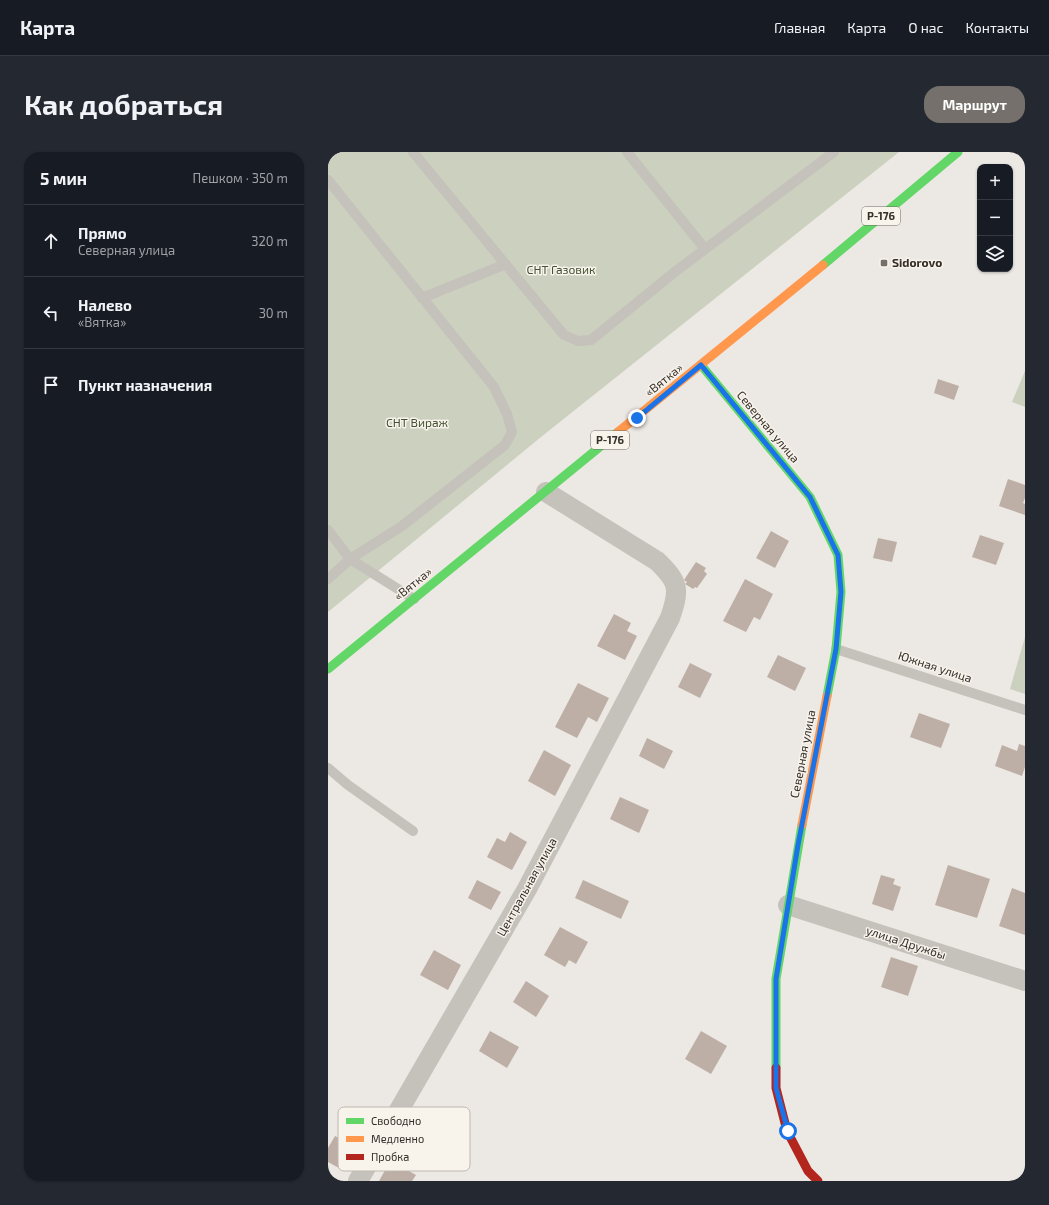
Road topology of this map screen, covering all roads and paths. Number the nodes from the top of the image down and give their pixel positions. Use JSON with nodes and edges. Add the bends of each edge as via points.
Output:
{"nodes":[{"id":1,"x":413,"y":152,"type":"edge"},
{"id":2,"x":627,"y":152,"type":"edge"},
{"id":3,"x":958,"y":152,"type":"edge"},
{"id":4,"x":831,"y":153,"type":"edge"},
{"id":5,"x":328,"y":180,"type":"edge"},
{"id":6,"x":705,"y":249,"type":"junction"},
{"id":7,"x":506,"y":264,"type":"junction"},
{"id":8,"x":422,"y":298,"type":"junction"},
{"id":9,"x":701,"y":365,"type":"junction"},
{"id":10,"x":546,"y":492,"type":"junction"},
{"id":11,"x":328,"y":530,"type":"edge"},
{"id":12,"x":350,"y":559,"type":"junction"},
{"id":13,"x":328,"y":579,"type":"edge"},
{"id":14,"x":414,"y":599,"type":"junction"},
{"id":15,"x":836,"y":649,"type":"junction"},
{"id":16,"x":328,"y":669,"type":"edge"},
{"id":17,"x":1025,"y":710,"type":"edge"},
{"id":18,"x":328,"y":768,"type":"edge"},
{"id":19,"x":413,"y":831,"type":"dead end"},
{"id":20,"x":788,"y":906,"type":"junction"},
{"id":21,"x":1025,"y":982,"type":"edge"},
{"id":22,"x":401,"y":1107,"type":"edge"},
{"id":23,"x":364,"y":1171,"type":"edge"},
{"id":24,"x":358,"y":1181,"type":"edge"},
{"id":25,"x":818,"y":1181,"type":"edge"}],
"edges":[{"from":1,"to":7,"type":"lane"},
{"from":2,"to":6,"type":"lane"},
{"from":3,"to":9,"type":"street","name":"«Вятка»","number":"Р-176"},
{"from":4,"to":6,"type":"lane"},
{"from":5,"to":8,"type":"lane"},
{"from":6,"to":7,"type":"lane","via":[[591,340],[578,341],[564,335]]},
{"from":7,"to":8,"type":"lane"},
{"from":8,"to":12,"type":"lane","via":[[494,387],[507,414],[512,432],[505,445],[408,521],[372,547]]},
{"from":9,"to":10,"type":"street","name":"«Вятка»","number":"Р-176"},
{"from":9,"to":15,"type":"street","name":"Северная улица","via":[[810,497],[838,555],[841,592]]},
{"from":10,"to":14,"type":"street","name":"«Вятка»","number":"Р-176"},
{"from":10,"to":22,"type":"street","name":"Центральная улица","via":[[658,561],[669,572],[676,585],[676,601],[670,618],[527,889]]},
{"from":11,"to":12,"type":"lane"},
{"from":12,"to":13,"type":"lane"},
{"from":12,"to":14,"type":"lane"},
{"from":14,"to":16,"type":"street","name":"«Вятка»","number":"Р-176"},
{"from":15,"to":17,"type":"lane","name":"Южная улица"},
{"from":15,"to":20,"type":"street","name":"Северная улица"},
{"from":18,"to":19,"type":"lane"},
{"from":20,"to":21,"type":"street","name":"улица Дружбы"},
{"from":20,"to":25,"type":"street","name":"Северная улица","via":[[776,979],[776,1088],[788,1131],[808,1171]]},
{"from":23,"to":24,"type":"street","name":"Центральная улица"}]}
